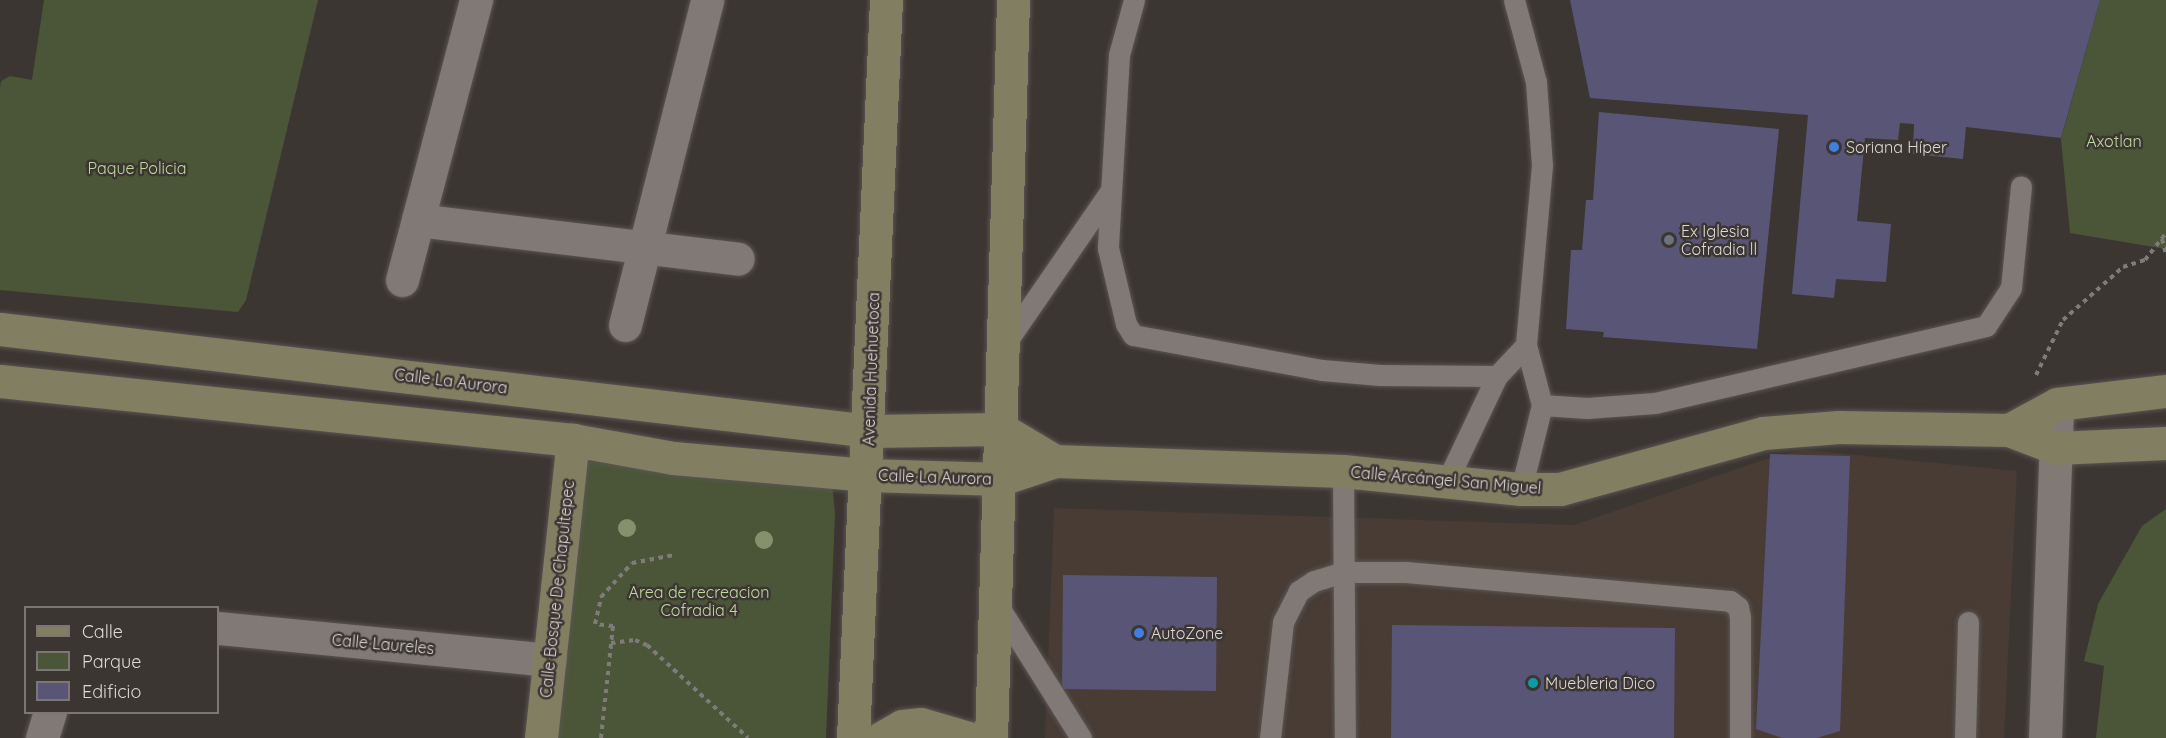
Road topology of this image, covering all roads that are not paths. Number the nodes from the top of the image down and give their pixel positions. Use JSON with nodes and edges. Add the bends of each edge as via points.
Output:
{"nodes":[{"id":1,"x":476,"y":0,"type":"edge"},
{"id":2,"x":707,"y":0,"type":"edge"},
{"id":3,"x":886,"y":0,"type":"edge"},
{"id":4,"x":1013,"y":0,"type":"edge"},
{"id":5,"x":1134,"y":0,"type":"edge"},
{"id":6,"x":1514,"y":0,"type":"edge"},
{"id":7,"x":2021,"y":186,"type":"dead end"},
{"id":8,"x":1110,"y":192,"type":"junction"},
{"id":9,"x":418,"y":220,"type":"junction"},
{"id":10,"x":647,"y":249,"type":"junction"},
{"id":11,"x":738,"y":259,"type":"dead end"},
{"id":12,"x":402,"y":280,"type":"dead end"},
{"id":13,"x":625,"y":325,"type":"dead end"},
{"id":14,"x":0,"y":329,"type":"edge"},
{"id":15,"x":1526,"y":345,"type":"junction"},
{"id":16,"x":1001,"y":350,"type":"junction"},
{"id":17,"x":1497,"y":376,"type":"junction"},
{"id":18,"x":0,"y":381,"type":"edge"},
{"id":19,"x":2166,"y":391,"type":"edge"},
{"id":20,"x":2057,"y":404,"type":"junction"},
{"id":21,"x":1542,"y":405,"type":"junction"},
{"id":22,"x":1001,"y":429,"type":"junction"},
{"id":23,"x":2009,"y":430,"type":"junction"},
{"id":24,"x":869,"y":431,"type":"junction"},
{"id":25,"x":573,"y":440,"type":"junction"},
{"id":26,"x":2166,"y":443,"type":"edge"},
{"id":27,"x":2056,"y":448,"type":"junction"},
{"id":28,"x":1055,"y":461,"type":"junction"},
{"id":29,"x":1343,"y":471,"type":"junction"},
{"id":30,"x":866,"y":475,"type":"junction"},
{"id":31,"x":1001,"y":479,"type":"junction"},
{"id":32,"x":1448,"y":479,"type":"junction"},
{"id":33,"x":1521,"y":489,"type":"junction"},
{"id":34,"x":1343,"y":572,"type":"junction"},
{"id":35,"x":994,"y":599,"type":"junction"},
{"id":36,"x":1968,"y":622,"type":"dead end"},
{"id":37,"x":219,"y":628,"type":"edge"},
{"id":38,"x":549,"y":660,"type":"junction"},
{"id":39,"x":49,"y":714,"type":"edge"},
{"id":40,"x":42,"y":738,"type":"edge"},
{"id":41,"x":541,"y":738,"type":"edge"},
{"id":42,"x":853,"y":738,"type":"edge"},
{"id":43,"x":882,"y":738,"type":"edge"},
{"id":44,"x":969,"y":738,"type":"edge"},
{"id":45,"x":991,"y":738,"type":"edge"},
{"id":46,"x":1081,"y":738,"type":"edge"},
{"id":47,"x":1270,"y":738,"type":"edge"},
{"id":48,"x":1345,"y":738,"type":"edge"},
{"id":49,"x":1740,"y":738,"type":"edge"},
{"id":50,"x":1965,"y":738,"type":"edge"},
{"id":51,"x":2045,"y":738,"type":"edge"}],
"edges":[{"from":1,"to":9,"type":"street"},
{"from":2,"to":10,"type":"street"},
{"from":3,"to":24,"type":"street","name":"Avenida Huehuetoca"},
{"from":4,"to":16,"type":"street"},
{"from":5,"to":8,"type":"lane","via":[[1119,55]]},
{"from":6,"to":15,"type":"lane","via":[[1536,82],[1542,165]]},
{"from":7,"to":21,"type":"lane","via":[[2011,288],[1986,326],[1655,403],[1587,408]]},
{"from":8,"to":16,"type":"lane"},
{"from":8,"to":17,"type":"lane","via":[[1108,248],[1126,324],[1133,335],[1322,370],[1380,375]]},
{"from":9,"to":10,"type":"street"},
{"from":9,"to":12,"type":"street"},
{"from":10,"to":11,"type":"street"},
{"from":10,"to":13,"type":"street"},
{"from":14,"to":24,"type":"street","name":"Calle La Aurora"},
{"from":15,"to":17,"type":"lane"},
{"from":15,"to":21,"type":"lane"},
{"from":16,"to":22,"type":"street"},
{"from":17,"to":32,"type":"lane"},
{"from":18,"to":25,"type":"street","name":"Calle La Aurora"},
{"from":19,"to":20,"type":"street","name":"Calle Arcángel San Miguel"},
{"from":20,"to":23,"type":"street","name":"Calle Arcángel San Miguel"},
{"from":20,"to":27,"type":"street"},
{"from":21,"to":33,"type":"lane"},
{"from":22,"to":24,"type":"street","name":"Calle La Aurora"},
{"from":22,"to":28,"type":"street"},
{"from":22,"to":31,"type":"street"},
{"from":23,"to":27,"type":"street","name":"Calle Arcángel San Miguel"},
{"from":23,"to":33,"type":"street","name":"Calle Arcángel San Miguel","via":[[1839,427],[1763,433],[1609,478],[1560,489]]},
{"from":24,"to":30,"type":"street","name":"Avenida Huehuetoca"},
{"from":25,"to":30,"type":"street","name":"Calle La Aurora","via":[[673,458]]},
{"from":25,"to":38,"type":"street","name":"Calle Bosque De Chapultepec"},
{"from":26,"to":27,"type":"street","name":"Calle Arcángel San Miguel"},
{"from":27,"to":51,"type":"street"},
{"from":28,"to":29,"type":"street","name":"Calle Arcángel San Miguel"},
{"from":28,"to":31,"type":"street","name":"Calle La Aurora"},
{"from":29,"to":32,"type":"street","name":"Calle Arcángel San Miguel"},
{"from":29,"to":34,"type":"lane"},
{"from":30,"to":31,"type":"street","name":"Calle La Aurora"},
{"from":30,"to":42,"type":"street","name":"Avenida Huehuetoca"},
{"from":31,"to":35,"type":"street"},
{"from":32,"to":33,"type":"street","name":"Calle Arcángel San Miguel"},
{"from":34,"to":47,"type":"lane","via":[[1314,581],[1299,591],[1283,622]]},
{"from":34,"to":48,"type":"lane"},
{"from":34,"to":49,"type":"lane","via":[[1406,572],[1730,601],[1738,607],[1740,617]]},
{"from":35,"to":45,"type":"street"},
{"from":35,"to":46,"type":"lane"},
{"from":36,"to":50,"type":"lane"},
{"from":37,"to":38,"type":"street","name":"Calle Laureles"},
{"from":38,"to":41,"type":"street","name":"Calle Bosque De Chapultepec"},
{"from":39,"to":40,"type":"street"},
{"from":43,"to":44,"type":"street","via":[[902,726],[921,724]]}]}
